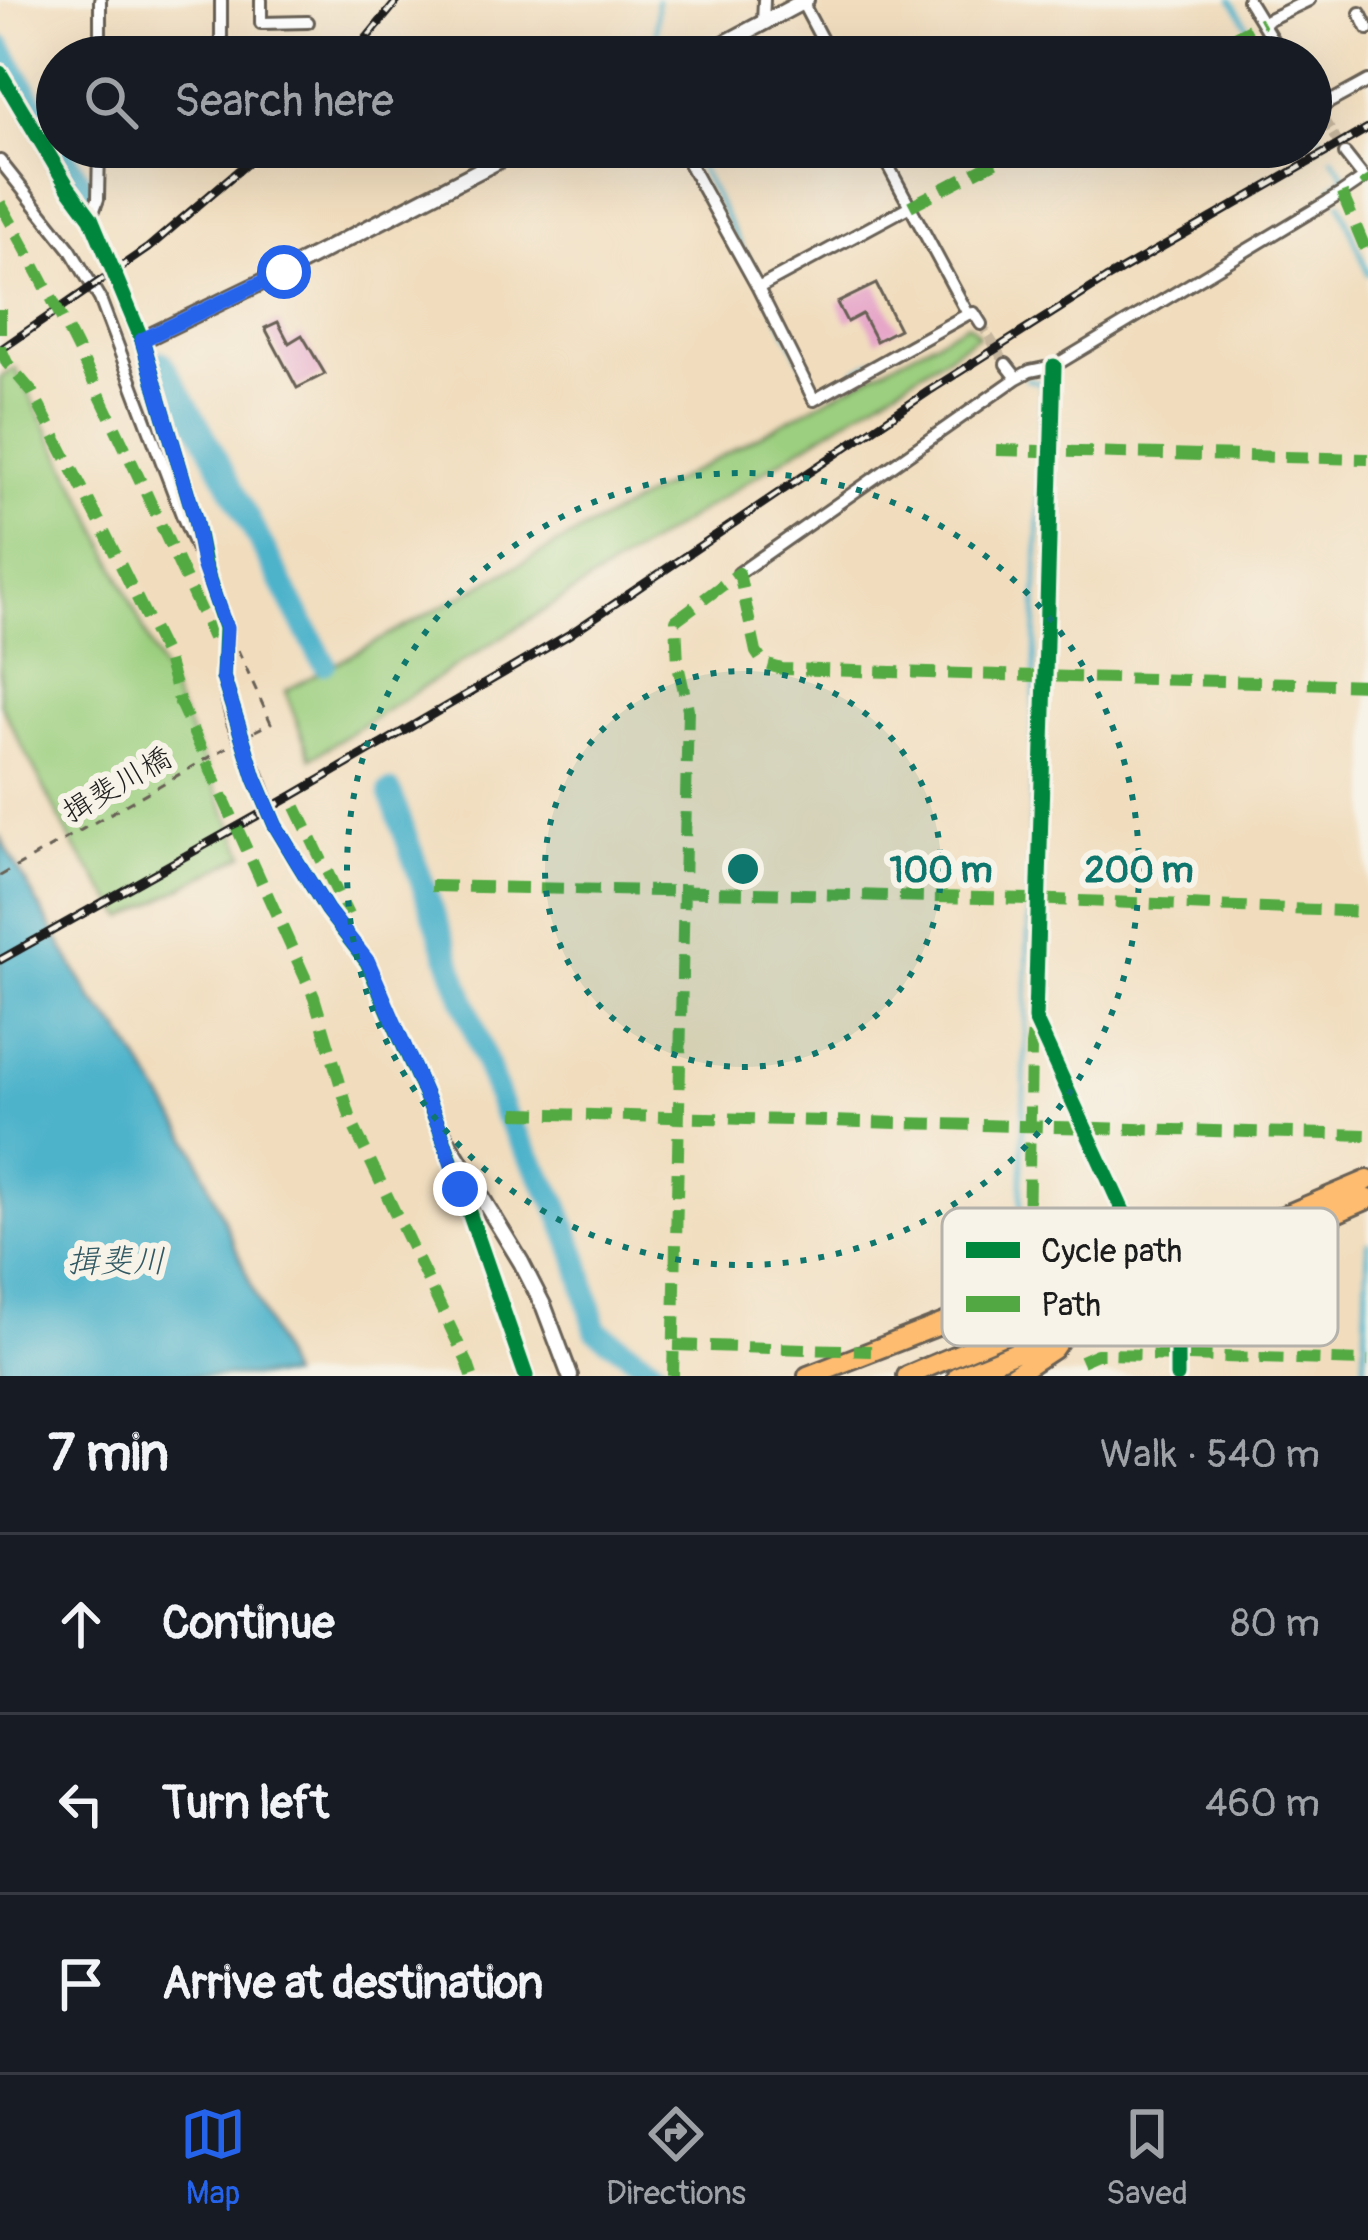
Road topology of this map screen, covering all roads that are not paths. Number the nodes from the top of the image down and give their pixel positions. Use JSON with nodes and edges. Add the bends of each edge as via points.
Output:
{"nodes":[{"id":1,"x":100,"y":0,"type":"edge"},
{"id":2,"x":221,"y":0,"type":"edge"},
{"id":3,"x":261,"y":0,"type":"edge"},
{"id":4,"x":764,"y":0,"type":"edge"},
{"id":5,"x":1248,"y":0,"type":"edge"},
{"id":6,"x":1309,"y":0,"type":"edge"},
{"id":7,"x":804,"y":1,"type":"edge"},
{"id":8,"x":1360,"y":13,"type":"dead end"},
{"id":9,"x":308,"y":22,"type":"dead end"},
{"id":10,"x":1263,"y":22,"type":"junction"},
{"id":11,"x":763,"y":23,"type":"junction"},
{"id":12,"x":1368,"y":29,"type":"edge"},
{"id":13,"x":100,"y":36,"type":"edge"},
{"id":14,"x":221,"y":36,"type":"edge"},
{"id":15,"x":739,"y":36,"type":"edge"},
{"id":16,"x":821,"y":36,"type":"edge"},
{"id":17,"x":1271,"y":36,"type":"edge"},
{"id":18,"x":0,"y":74,"type":"edge"},
{"id":19,"x":1368,"y":81,"type":"edge"},
{"id":20,"x":1332,"y":101,"type":"edge"},
{"id":21,"x":36,"y":134,"type":"edge"},
{"id":22,"x":1346,"y":154,"type":"tunnel mouth"},
{"id":23,"x":1368,"y":160,"type":"edge"},
{"id":24,"x":0,"y":161,"type":"edge"},
{"id":25,"x":1355,"y":167,"type":"junction"},
{"id":26,"x":57,"y":168,"type":"edge"},
{"id":27,"x":99,"y":168,"type":"edge"},
{"id":28,"x":485,"y":168,"type":"edge"},
{"id":29,"x":692,"y":168,"type":"edge"},
{"id":30,"x":889,"y":168,"type":"edge"},
{"id":31,"x":910,"y":206,"type":"junction"},
{"id":32,"x":91,"y":218,"type":"junction"},
{"id":33,"x":758,"y":288,"type":"junction"},
{"id":34,"x":968,"y":314,"type":"junction"},
{"id":35,"x":981,"y":324,"type":"tunnel mouth"},
{"id":36,"x":142,"y":340,"type":"junction"},
{"id":37,"x":1006,"y":364,"type":"tunnel mouth"},
{"id":38,"x":1054,"y":366,"type":"junction"},
{"id":39,"x":1017,"y":378,"type":"junction"},
{"id":40,"x":203,"y":564,"type":"junction"},
{"id":41,"x":739,"y":573,"type":"dead end"},
{"id":42,"x":440,"y":1129,"type":"junction"},
{"id":43,"x":1368,"y":1180,"type":"edge"},
{"id":44,"x":1368,"y":1199,"type":"edge"},
{"id":45,"x":1123,"y":1208,"type":"edge"},
{"id":46,"x":1302,"y":1208,"type":"edge"},
{"id":47,"x":1338,"y":1212,"type":"edge"},
{"id":48,"x":942,"y":1324,"type":"edge"},
{"id":49,"x":976,"y":1346,"type":"edge"},
{"id":50,"x":1031,"y":1346,"type":"edge"},
{"id":51,"x":1055,"y":1346,"type":"edge"},
{"id":52,"x":526,"y":1376,"type":"edge"},
{"id":53,"x":570,"y":1376,"type":"edge"},
{"id":54,"x":808,"y":1376,"type":"edge"},
{"id":55,"x":907,"y":1376,"type":"edge"},
{"id":56,"x":958,"y":1376,"type":"edge"},
{"id":57,"x":1012,"y":1376,"type":"edge"}],
"edges":[{"from":1,"to":13,"type":"street"},
{"from":2,"to":14,"type":"street"},
{"from":3,"to":9,"type":"street","via":[[261,23]]},
{"from":4,"to":11,"type":"street"},
{"from":5,"to":10,"type":"street"},
{"from":6,"to":10,"type":"street"},
{"from":7,"to":11,"type":"street"},
{"from":7,"to":16,"type":"street"},
{"from":8,"to":12,"type":"street"},
{"from":10,"to":17,"type":"street"},
{"from":11,"to":15,"type":"street"},
{"from":18,"to":21,"type":"street"},
{"from":19,"to":20,"type":"street"},
{"from":22,"to":25,"type":"street"},
{"from":23,"to":25,"type":"street"},
{"from":24,"to":40,"type":"street","via":[[100,299]]},
{"from":25,"to":38,"type":"street","via":[[1364,178],[1342,193]]},
{"from":26,"to":32,"type":"street"},
{"from":27,"to":32,"type":"street"},
{"from":28,"to":36,"type":"street"},
{"from":29,"to":33,"type":"street"},
{"from":30,"to":31,"type":"street"},
{"from":31,"to":33,"type":"street"},
{"from":31,"to":34,"type":"street"},
{"from":32,"to":36,"type":"street"},
{"from":33,"to":34,"type":"street","via":[[814,400]]},
{"from":34,"to":35,"type":"street"},
{"from":36,"to":40,"type":"street"},
{"from":37,"to":39,"type":"street"},
{"from":38,"to":39,"type":"street"},
{"from":38,"to":45,"type":"street","via":[[1035,1019]]},
{"from":39,"to":41,"type":"street"},
{"from":40,"to":42,"type":"street","via":[[226,628],[223,677],[255,778],[306,877],[368,962]]},
{"from":42,"to":52,"type":"street"},
{"from":42,"to":53,"type":"street","via":[[521,1262]]},
{"from":43,"to":46,"type":"highway"},
{"from":44,"to":47,"type":"highway"},
{"from":48,"to":54,"type":"highway"},
{"from":49,"to":55,"type":"highway"},
{"from":50,"to":56,"type":"highway"},
{"from":51,"to":57,"type":"highway"}]}
